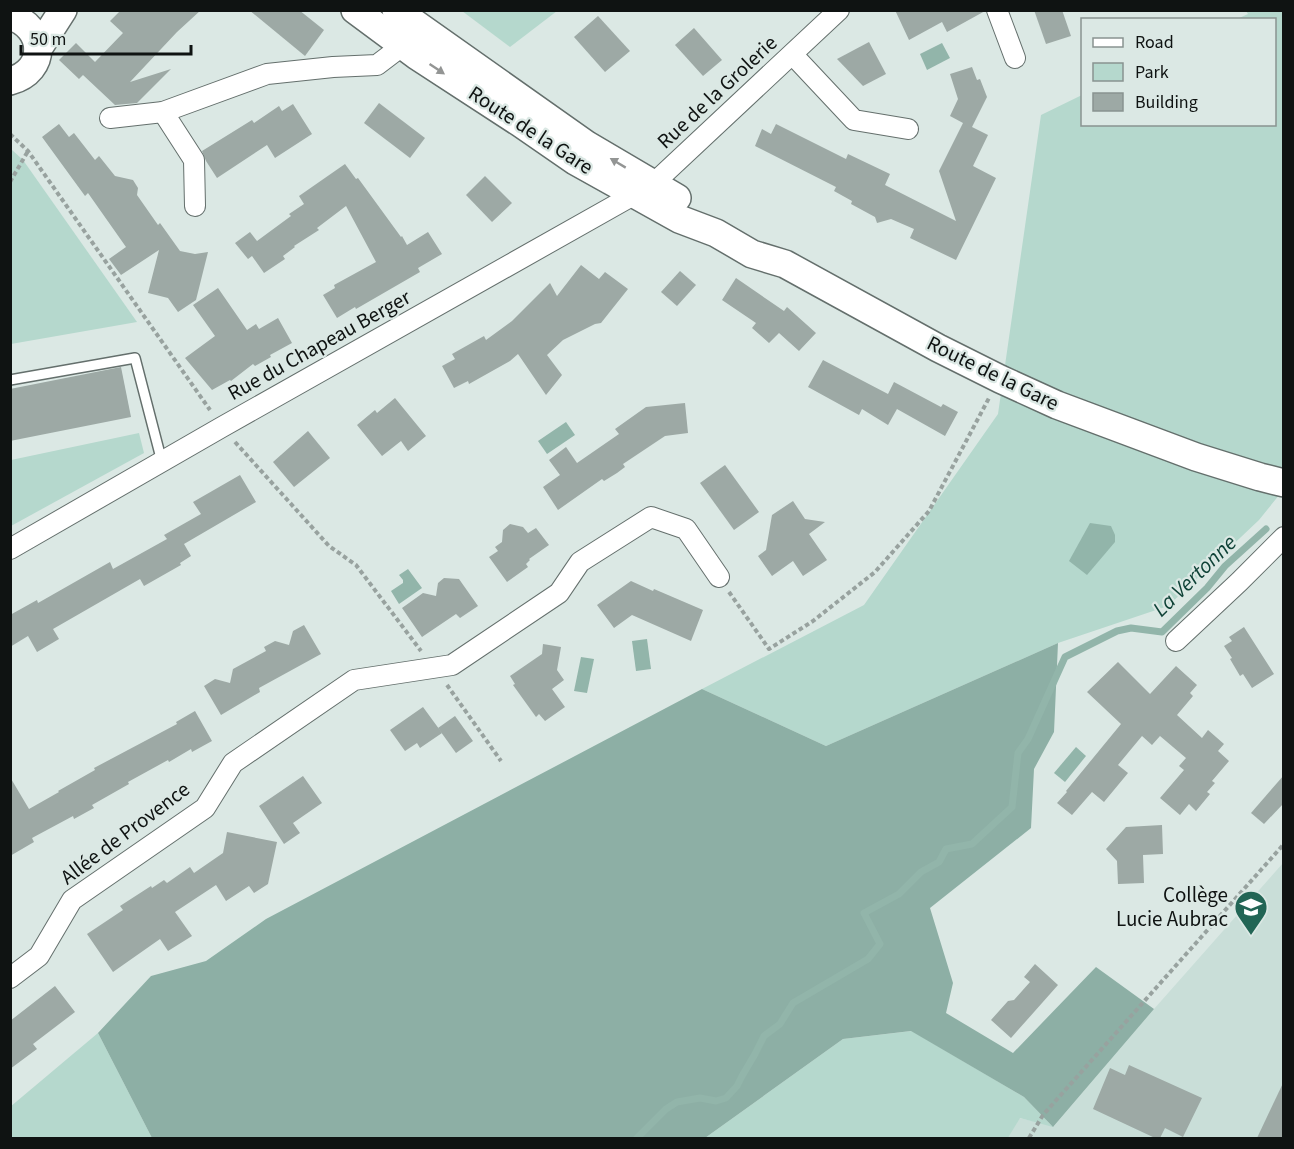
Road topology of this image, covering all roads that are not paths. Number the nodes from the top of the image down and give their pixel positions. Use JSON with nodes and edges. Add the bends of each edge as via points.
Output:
{"nodes":[{"id":1,"x":63,"y":10,"type":"edge"},
{"id":2,"x":355,"y":10,"type":"edge"},
{"id":3,"x":396,"y":10,"type":"edge"},
{"id":4,"x":839,"y":10,"type":"edge"},
{"id":5,"x":997,"y":10,"type":"edge"},
{"id":6,"x":24,"y":15,"type":"edge"},
{"id":7,"x":402,"y":46,"type":"junction"},
{"id":8,"x":38,"y":49,"type":"junction"},
{"id":9,"x":793,"y":55,"type":"junction"},
{"id":10,"x":1015,"y":58,"type":"dead end"},
{"id":11,"x":10,"y":81,"type":"edge"},
{"id":12,"x":163,"y":112,"type":"junction"},
{"id":13,"x":110,"y":118,"type":"dead end"},
{"id":14,"x":908,"y":129,"type":"dead end"},
{"id":15,"x":643,"y":189,"type":"junction"},
{"id":16,"x":195,"y":206,"type":"dead end"},
{"id":17,"x":10,"y":380,"type":"edge"},
{"id":18,"x":162,"y":462,"type":"junction"},
{"id":19,"x":1284,"y":483,"type":"edge"},
{"id":20,"x":1284,"y":537,"type":"edge"},
{"id":21,"x":10,"y":549,"type":"edge"},
{"id":22,"x":719,"y":577,"type":"road end"},
{"id":23,"x":1176,"y":640,"type":"dead end"},
{"id":24,"x":10,"y":978,"type":"edge"}],
"edges":[{"from":1,"to":8,"type":"street"},
{"from":2,"to":7,"type":"street","name":"Route de la Gare"},
{"from":15,"to":3,"type":"street","name":"Route de la Gare","one_way":true},
{"from":4,"to":9,"type":"street","name":"Rue de la Grolerie"},
{"from":5,"to":10,"type":"street"},
{"from":6,"to":8,"type":"street"},
{"from":7,"to":12,"type":"street","via":[[377,65],[267,74]]},
{"from":7,"to":15,"type":"street","name":"Route de la Gare","one_way":true,"via":[[575,161]]},
{"from":8,"to":11,"type":"street","via":[[27,73]]},
{"from":9,"to":14,"type":"street","via":[[854,120]]},
{"from":9,"to":15,"type":"street","name":"Rue de la Grolerie"},
{"from":12,"to":13,"type":"street"},
{"from":12,"to":16,"type":"street","via":[[194,160]]},
{"from":15,"to":18,"type":"street","name":"Rue du Chapeau Berger"},
{"from":15,"to":19,"type":"street","name":"Route de la Gare","via":[[688,205],[716,233],[752,254],[785,264],[1000,379],[1057,405],[1197,457]]},
{"from":17,"to":18,"type":"lane","via":[[135,358]]},
{"from":18,"to":21,"type":"street","name":"Rue du Chapeau Berger"},
{"from":20,"to":23,"type":"street"},
{"from":22,"to":24,"type":"street","name":"Allée de Provence","via":[[686,528],[651,517],[580,562],[559,593],[452,665],[354,680],[233,763],[205,808],[72,900],[39,956]]}]}
